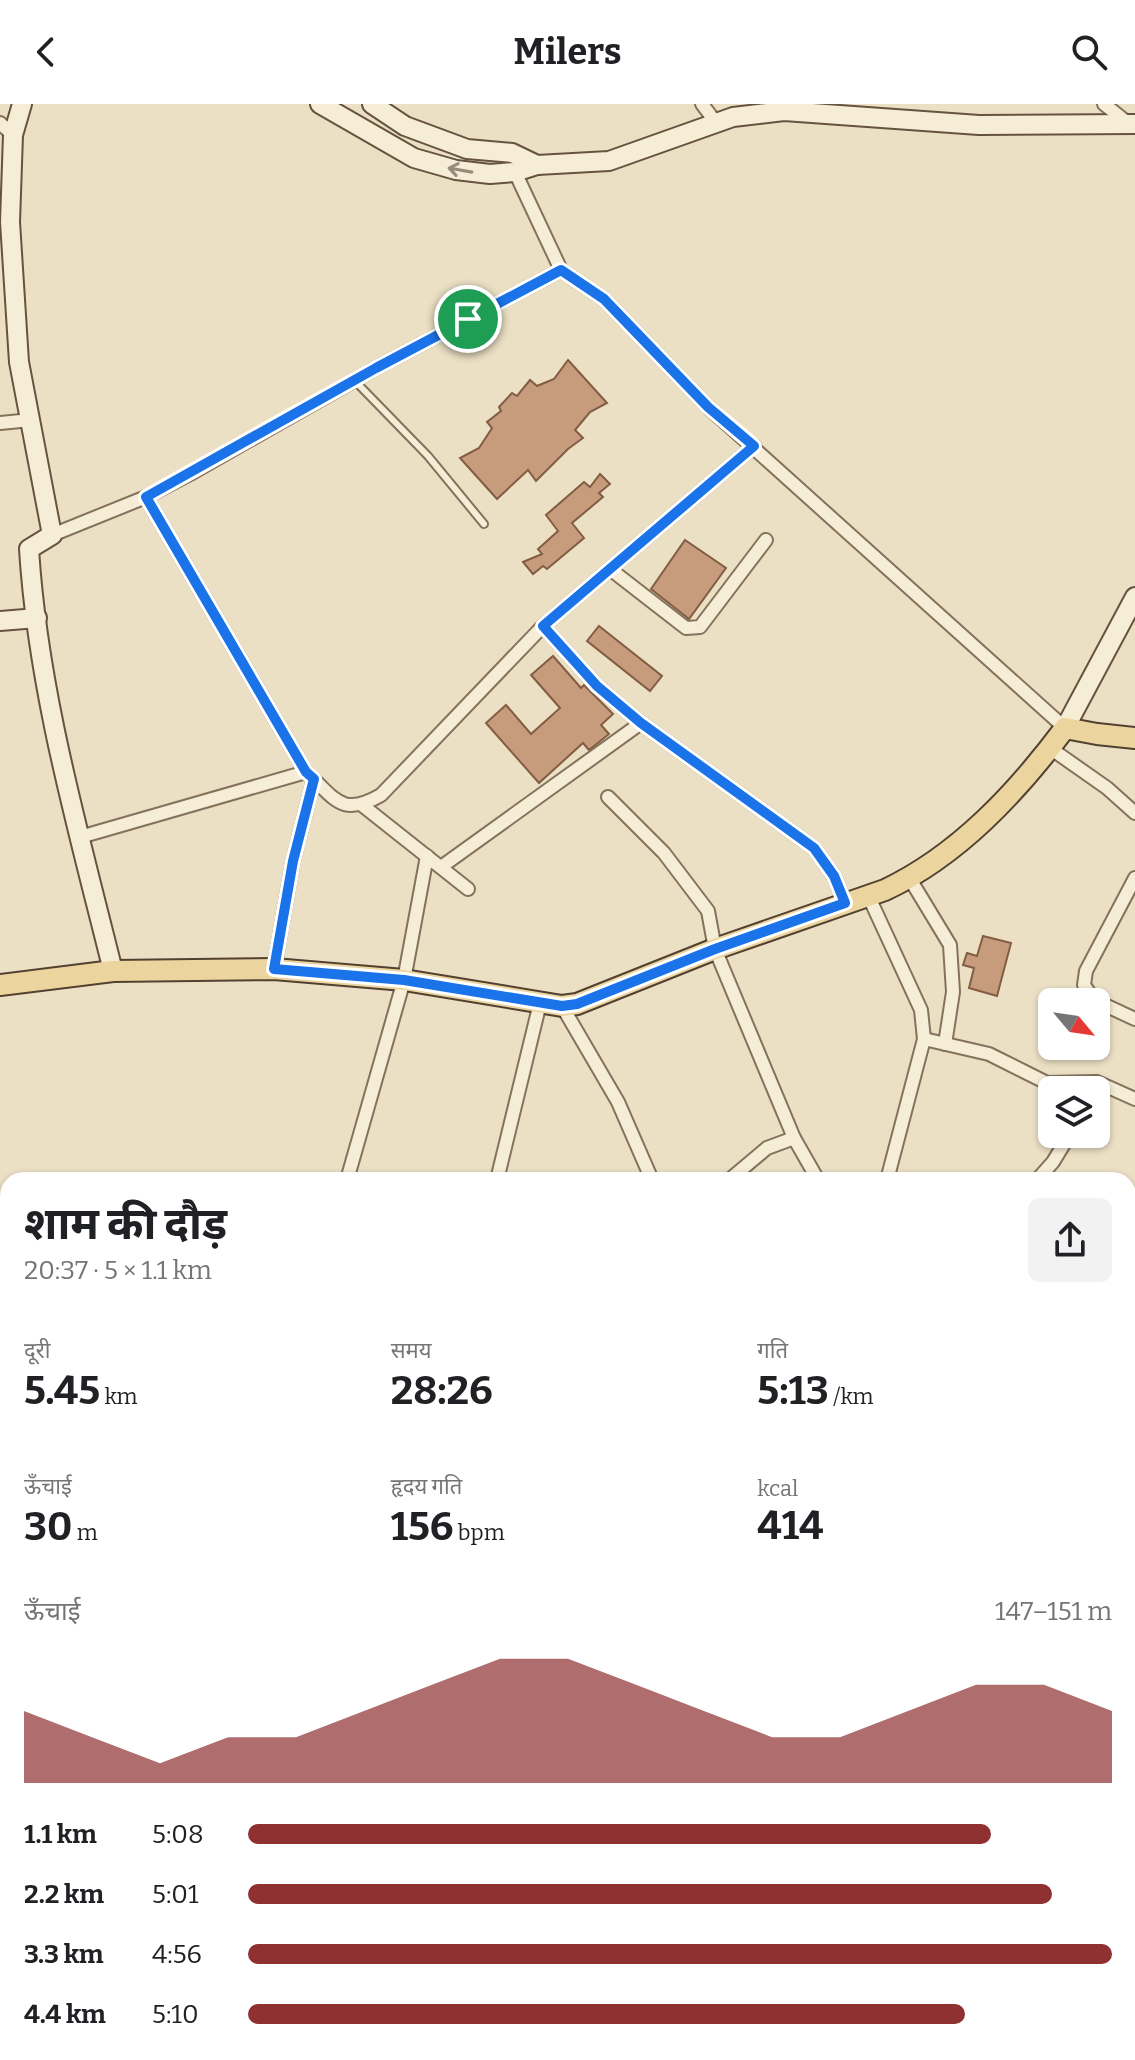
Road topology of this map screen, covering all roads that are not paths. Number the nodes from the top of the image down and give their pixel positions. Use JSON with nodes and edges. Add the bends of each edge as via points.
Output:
{"nodes":[{"id":1,"x":22,"y":104,"type":"edge"},
{"id":2,"x":320,"y":104,"type":"edge"},
{"id":3,"x":372,"y":104,"type":"edge"},
{"id":4,"x":702,"y":104,"type":"edge"},
{"id":5,"x":1104,"y":104,"type":"edge"},
{"id":6,"x":717,"y":124,"type":"junction"},
{"id":7,"x":1132,"y":124,"type":"edge"},
{"id":8,"x":6,"y":129,"type":"edge"},
{"id":9,"x":537,"y":165,"type":"junction"},
{"id":10,"x":515,"y":172,"type":"junction"},
{"id":11,"x":5,"y":222,"type":"edge"},
{"id":12,"x":561,"y":270,"type":"junction"},
{"id":13,"x":354,"y":380,"type":"junction"},
{"id":14,"x":31,"y":420,"type":"junction"},
{"id":15,"x":0,"y":423,"type":"edge"},
{"id":16,"x":754,"y":446,"type":"junction"},
{"id":17,"x":146,"y":497,"type":"junction"},
{"id":18,"x":484,"y":524,"type":"dead end"},
{"id":19,"x":52,"y":535,"type":"junction"},
{"id":20,"x":766,"y":540,"type":"dead end"},
{"id":21,"x":610,"y":569,"type":"junction"},
{"id":22,"x":1135,"y":597,"type":"edge"},
{"id":23,"x":37,"y":618,"type":"junction"},
{"id":24,"x":0,"y":621,"type":"edge"},
{"id":25,"x":543,"y":626,"type":"junction"},
{"id":26,"x":641,"y":723,"type":"junction"},
{"id":27,"x":1065,"y":728,"type":"junction"},
{"id":28,"x":1135,"y":738,"type":"edge"},
{"id":29,"x":1050,"y":748,"type":"junction"},
{"id":30,"x":310,"y":776,"type":"junction"},
{"id":31,"x":608,"y":797,"type":"dead end"},
{"id":32,"x":362,"y":805,"type":"junction"},
{"id":33,"x":1135,"y":813,"type":"edge"},
{"id":34,"x":80,"y":837,"type":"junction"},
{"id":35,"x":427,"y":856,"type":"junction"},
{"id":36,"x":441,"y":867,"type":"junction"},
{"id":37,"x":1135,"y":878,"type":"edge"},
{"id":38,"x":910,"y":879,"type":"junction"},
{"id":39,"x":468,"y":889,"type":"dead end"},
{"id":40,"x":868,"y":895,"type":"junction"},
{"id":41,"x":845,"y":903,"type":"junction"},
{"id":42,"x":715,"y":949,"type":"junction"},
{"id":43,"x":274,"y":969,"type":"junction"},
{"id":44,"x":113,"y":971,"type":"junction"},
{"id":45,"x":404,"y":980,"type":"junction"},
{"id":46,"x":0,"y":985,"type":"edge"},
{"id":47,"x":540,"y":1003,"type":"junction"},
{"id":48,"x":562,"y":1006,"type":"junction"},
{"id":49,"x":1135,"y":1019,"type":"edge"},
{"id":50,"x":924,"y":1039,"type":"junction"},
{"id":51,"x":945,"y":1044,"type":"junction"},
{"id":52,"x":1038,"y":1078,"type":"edge"},
{"id":53,"x":1110,"y":1091,"type":"edge"},
{"id":54,"x":1135,"y":1099,"type":"edge"},
{"id":55,"x":794,"y":1138,"type":"junction"},
{"id":56,"x":1062,"y":1148,"type":"edge"},
{"id":57,"x":349,"y":1172,"type":"edge"},
{"id":58,"x":499,"y":1172,"type":"edge"},
{"id":59,"x":649,"y":1172,"type":"edge"},
{"id":60,"x":738,"y":1172,"type":"edge"},
{"id":61,"x":813,"y":1172,"type":"edge"},
{"id":62,"x":889,"y":1172,"type":"edge"},
{"id":63,"x":1044,"y":1172,"type":"edge"}],
"edges":[{"from":1,"to":8,"type":"street"},
{"from":10,"to":2,"type":"street","one_way":true,"via":[[456,170],[414,158]]},
{"from":3,"to":9,"type":"street","via":[[405,126],[467,149],[512,153]]},
{"from":4,"to":6,"type":"street"},
{"from":5,"to":7,"type":"street"},
{"from":6,"to":7,"type":"street","via":[[784,111],[979,125]]},
{"from":6,"to":9,"type":"street","via":[[609,161]]},
{"from":8,"to":11,"type":"street"},
{"from":9,"to":10,"type":"street"},
{"from":10,"to":12,"type":"street"},
{"from":11,"to":14,"type":"street","via":[[19,362]]},
{"from":12,"to":13,"type":"street"},
{"from":12,"to":16,"type":"street","via":[[604,299],[708,407]]},
{"from":13,"to":17,"type":"street"},
{"from":13,"to":18,"type":"lane"},
{"from":14,"to":15,"type":"street"},
{"from":14,"to":19,"type":"street"},
{"from":16,"to":21,"type":"street"},
{"from":16,"to":27,"type":"street"},
{"from":17,"to":19,"type":"street"},
{"from":17,"to":30,"type":"street"},
{"from":19,"to":23,"type":"street","via":[[29,549]]},
{"from":20,"to":21,"type":"street","via":[[696,629],[686,628]]},
{"from":21,"to":25,"type":"street"},
{"from":22,"to":27,"type":"street"},
{"from":23,"to":24,"type":"street"},
{"from":23,"to":34,"type":"street","via":[[48,695]]},
{"from":25,"to":26,"type":"street","via":[[597,686]]},
{"from":25,"to":32,"type":"street","via":[[381,795]]},
{"from":26,"to":36,"type":"street"},
{"from":26,"to":41,"type":"street","via":[[814,848]]},
{"from":27,"to":28,"type":"main road"},
{"from":27,"to":29,"type":"main road"},
{"from":29,"to":33,"type":"street"},
{"from":29,"to":38,"type":"main road","via":[[962,840]]},
{"from":30,"to":32,"type":"street","via":[[342,804]]},
{"from":30,"to":34,"type":"street"},
{"from":30,"to":43,"type":"street"},
{"from":31,"to":42,"type":"street","via":[[695,891],[708,911]]},
{"from":32,"to":35,"type":"street"},
{"from":34,"to":44,"type":"street"},
{"from":35,"to":36,"type":"street"},
{"from":35,"to":45,"type":"street"},
{"from":36,"to":39,"type":"street"},
{"from":37,"to":49,"type":"street","via":[[1086,971],[1084,985],[1094,1000]]},
{"from":38,"to":40,"type":"main road"},
{"from":38,"to":51,"type":"street","via":[[950,945],[953,992]]},
{"from":40,"to":41,"type":"main road"},
{"from":40,"to":50,"type":"street","via":[[921,1010]]},
{"from":41,"to":42,"type":"main road"},
{"from":42,"to":48,"type":"main road","via":[[599,997]]},
{"from":42,"to":55,"type":"street"},
{"from":43,"to":44,"type":"main road"},
{"from":43,"to":45,"type":"main road"},
{"from":44,"to":46,"type":"main road"},
{"from":45,"to":47,"type":"main road"},
{"from":45,"to":57,"type":"street"},
{"from":47,"to":48,"type":"main road"},
{"from":47,"to":58,"type":"street"},
{"from":48,"to":59,"type":"street","via":[[618,1102]]},
{"from":50,"to":51,"type":"street"},
{"from":50,"to":62,"type":"street"},
{"from":51,"to":52,"type":"street","via":[[989,1054]]},
{"from":53,"to":54,"type":"street"},
{"from":55,"to":60,"type":"street","via":[[767,1148]]},
{"from":55,"to":61,"type":"street"},
{"from":56,"to":63,"type":"street"}]}
